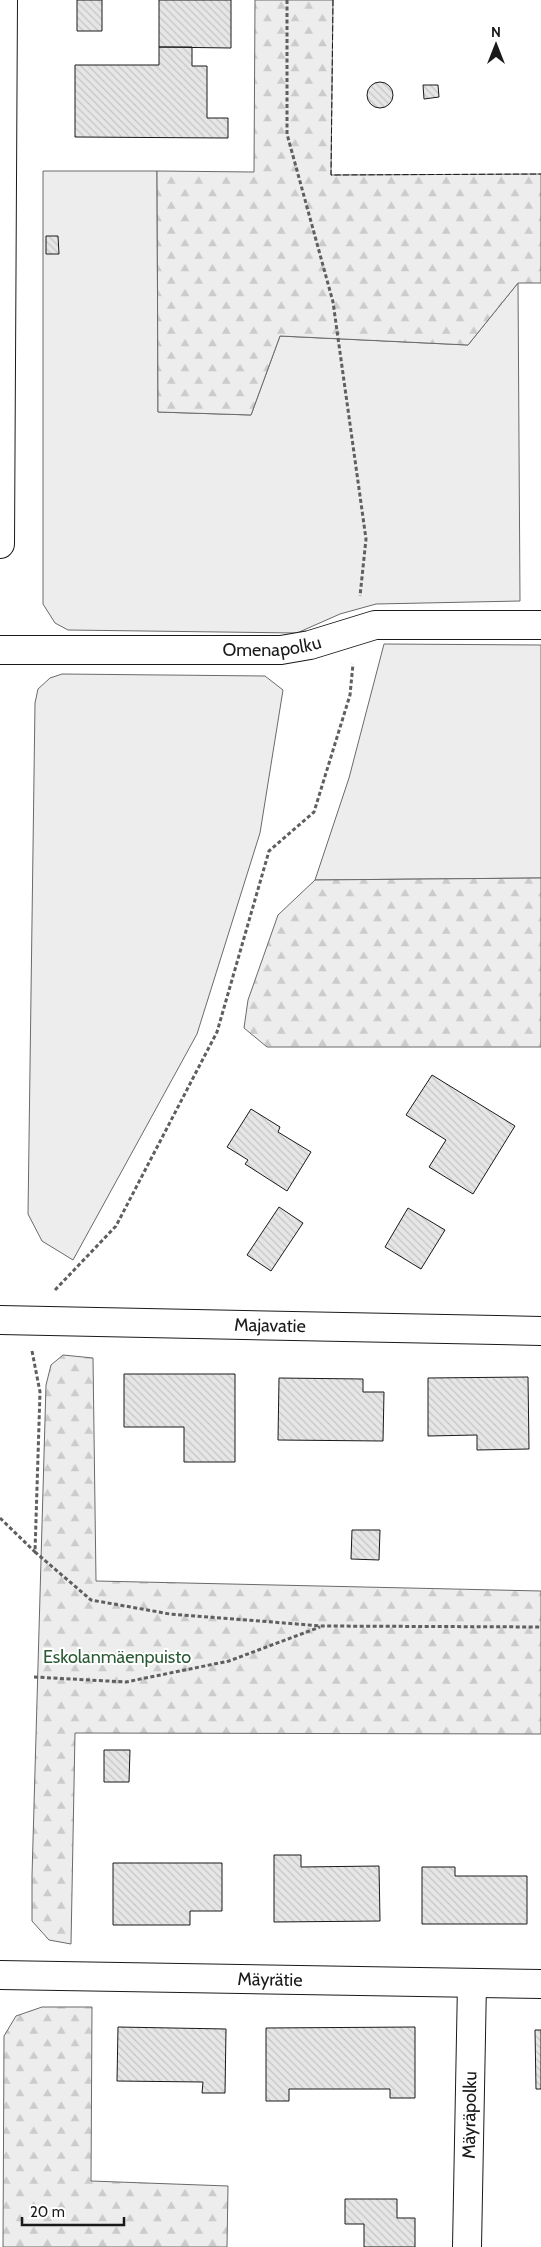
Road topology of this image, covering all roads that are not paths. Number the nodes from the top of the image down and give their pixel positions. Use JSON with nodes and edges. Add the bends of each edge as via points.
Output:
{"nodes":[{"id":1,"x":3,"y":0,"type":"edge"},
{"id":2,"x":0,"y":544,"type":"edge"},
{"id":3,"x":541,"y":625,"type":"edge"},
{"id":4,"x":0,"y":650,"type":"edge"},
{"id":5,"x":13,"y":1320,"type":"edge"},
{"id":6,"x":541,"y":1331,"type":"edge"},
{"id":7,"x":0,"y":1975,"type":"edge"},
{"id":8,"x":472,"y":1983,"type":"junction"},
{"id":9,"x":541,"y":1984,"type":"edge"},
{"id":10,"x":467,"y":2247,"type":"edge"}],
"edges":[{"from":1,"to":2,"type":"street"},
{"from":3,"to":4,"type":"street","name":"Omenapolku","via":[[375,625],[310,645],[281,650]]},
{"from":5,"to":6,"type":"street","name":"Majavatie"},
{"from":7,"to":8,"type":"street","name":"Mäyrätie"},
{"from":8,"to":9,"type":"street","name":"Mäyrätie"},
{"from":8,"to":10,"type":"street","name":"Mäyräpolku"}]}
